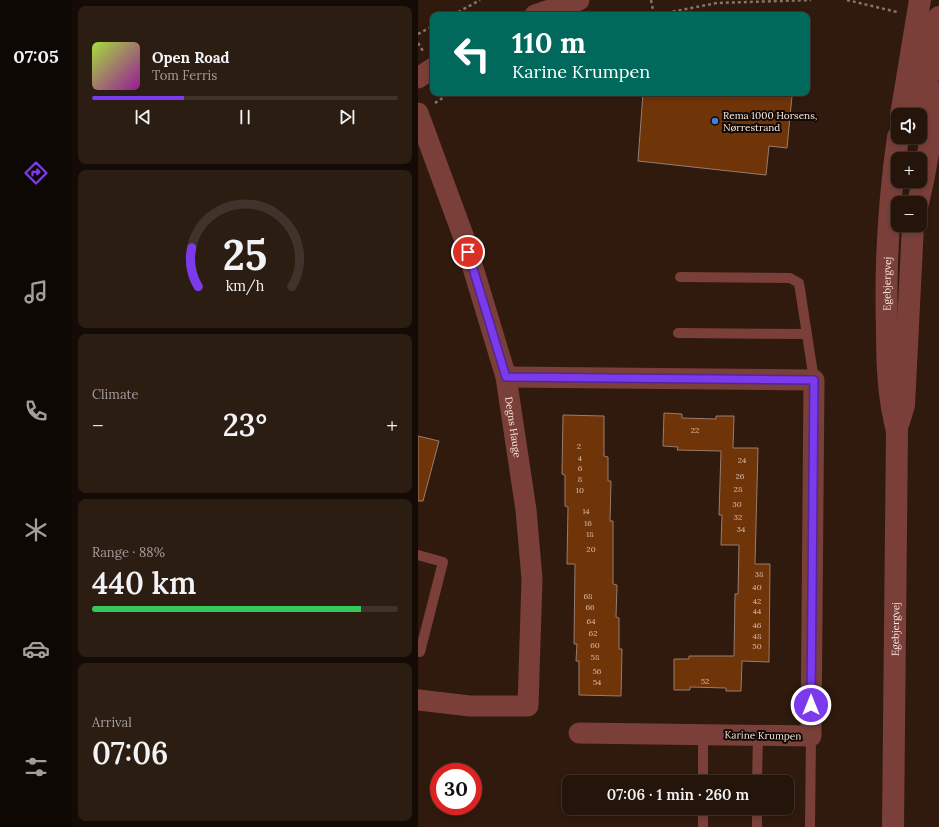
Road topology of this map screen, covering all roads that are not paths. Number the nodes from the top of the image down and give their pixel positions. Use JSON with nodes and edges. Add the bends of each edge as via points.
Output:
{"nodes":[{"id":1,"x":579,"y":0,"type":"edge"},
{"id":2,"x":936,"y":0,"type":"edge"},
{"id":3,"x":939,"y":8,"type":"edge"},
{"id":4,"x":919,"y":9,"type":"edge"},
{"id":5,"x":544,"y":12,"type":"edge"},
{"id":6,"x":939,"y":17,"type":"edge"},
{"id":7,"x":430,"y":70,"type":"edge"},
{"id":8,"x":418,"y":78,"type":"edge"},
{"id":9,"x":939,"y":93,"type":"edge"},
{"id":10,"x":902,"y":108,"type":"edge"},
{"id":11,"x":922,"y":108,"type":"edge"},
{"id":12,"x":418,"y":113,"type":"edge"},
{"id":13,"x":897,"y":144,"type":"edge"},
{"id":14,"x":919,"y":196,"type":"edge"},
{"id":15,"x":912,"y":232,"type":"edge"},
{"id":16,"x":680,"y":277,"type":"dead end"},
{"id":17,"x":678,"y":332,"type":"dead end"},
{"id":18,"x":807,"y":334,"type":"junction"},
{"id":19,"x":506,"y":377,"type":"junction"},
{"id":20,"x":814,"y":380,"type":"junction"},
{"id":21,"x":897,"y":431,"type":"junction"},
{"id":22,"x":418,"y":555,"type":"edge"},
{"id":23,"x":418,"y":651,"type":"edge"},
{"id":24,"x":418,"y":700,"type":"edge"},
{"id":25,"x":579,"y":734,"type":"dead end"},
{"id":26,"x":703,"y":735,"type":"junction"},
{"id":27,"x":758,"y":735,"type":"junction"},
{"id":28,"x":811,"y":736,"type":"junction"},
{"id":29,"x":703,"y":775,"type":"edge"},
{"id":30,"x":757,"y":775,"type":"edge"},
{"id":31,"x":703,"y":815,"type":"edge"},
{"id":32,"x":757,"y":815,"type":"edge"},
{"id":33,"x":703,"y":827,"type":"edge"},
{"id":34,"x":757,"y":827,"type":"edge"},
{"id":35,"x":810,"y":827,"type":"edge"},
{"id":36,"x":893,"y":827,"type":"edge"}],
"edges":[{"from":1,"to":5,"type":"street"},
{"from":2,"to":3,"type":"street"},
{"from":4,"to":10,"type":"street"},
{"from":6,"to":11,"type":"street"},
{"from":7,"to":8,"type":"street"},
{"from":9,"to":14,"type":"street"},
{"from":12,"to":19,"type":"street","name":"Degns Hauge","via":[[464,238]]},
{"from":13,"to":21,"type":"street","name":"Egebjergvej","via":[[886,293],[890,404]]},
{"from":15,"to":21,"type":"street","name":"Egebjergvej","via":[[904,405]]},
{"from":16,"to":18,"type":"lane","via":[[790,278],[800,283]]},
{"from":17,"to":18,"type":"lane"},
{"from":18,"to":20,"type":"lane"},
{"from":19,"to":20,"type":"street"},
{"from":19,"to":24,"type":"street","name":"Degns Hauge","via":[[526,510],[532,579],[528,706],[470,706]]},
{"from":20,"to":28,"type":"street","name":"Karine Krumpen"},
{"from":21,"to":36,"type":"street","name":"Egebjergvej"},
{"from":22,"to":23,"type":"lane","via":[[443,562],[420,652]]},
{"from":25,"to":26,"type":"street","name":"Karine Krumpen"},
{"from":26,"to":27,"type":"street","name":"Karine Krumpen"},
{"from":26,"to":29,"type":"lane"},
{"from":27,"to":28,"type":"street","name":"Karine Krumpen"},
{"from":27,"to":30,"type":"lane"},
{"from":28,"to":35,"type":"lane"},
{"from":31,"to":33,"type":"lane"},
{"from":32,"to":34,"type":"lane"}]}
